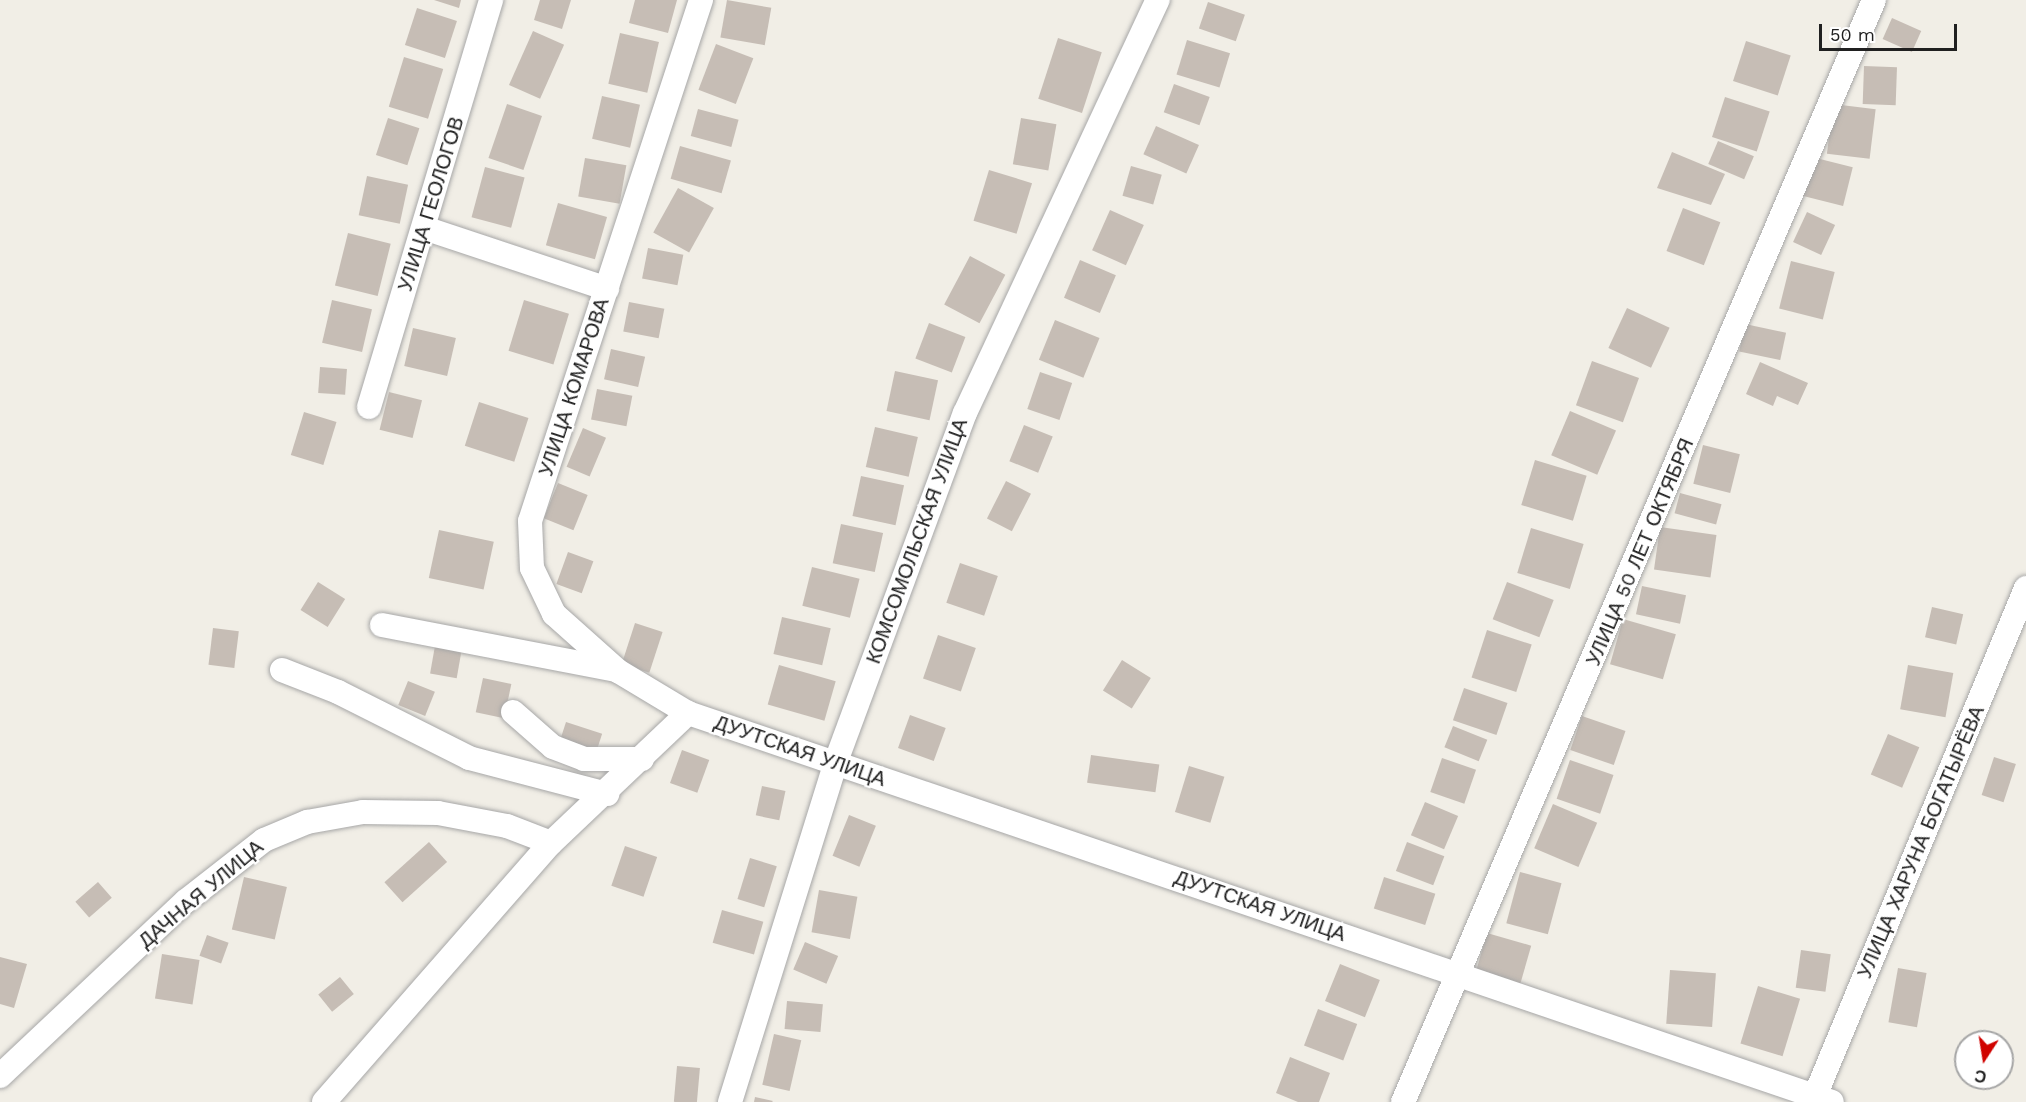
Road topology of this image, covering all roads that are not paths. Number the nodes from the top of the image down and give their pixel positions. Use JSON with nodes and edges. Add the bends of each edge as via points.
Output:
{"nodes":[{"id":1,"x":491,"y":0,"type":"edge"},
{"id":2,"x":701,"y":0,"type":"edge"},
{"id":3,"x":1158,"y":0,"type":"edge"},
{"id":4,"x":1874,"y":0,"type":"edge"},
{"id":5,"x":424,"y":228,"type":"junction"},
{"id":6,"x":607,"y":289,"type":"junction"},
{"id":7,"x":369,"y":407,"type":"dead end"},
{"id":8,"x":2026,"y":588,"type":"edge"},
{"id":9,"x":382,"y":625,"type":"dead end"},
{"id":10,"x":282,"y":670,"type":"dead end"},
{"id":11,"x":618,"y":671,"type":"junction"},
{"id":12,"x":513,"y":712,"type":"dead end"},
{"id":13,"x":688,"y":713,"type":"junction"},
{"id":14,"x":642,"y":759,"type":"junction"},
{"id":15,"x":835,"y":764,"type":"junction"},
{"id":16,"x":607,"y":794,"type":"junction"},
{"id":17,"x":551,"y":843,"type":"junction"},
{"id":18,"x":1460,"y":973,"type":"junction"},
{"id":19,"x":0,"y":1076,"type":"edge"},
{"id":20,"x":1824,"y":1099,"type":"edge"},
{"id":21,"x":324,"y":1102,"type":"edge"},
{"id":22,"x":730,"y":1102,"type":"edge"},
{"id":23,"x":1403,"y":1102,"type":"edge"}],
"edges":[{"from":1,"to":5,"type":"street","name":"УЛИЦА ГЕОЛОГОВ"},
{"from":2,"to":6,"type":"street","name":"УЛИЦА КОМАРОВА"},
{"from":3,"to":15,"type":"street","name":"КОМСОМОЛЬСКАЯ УЛИЦА","via":[[965,413]]},
{"from":4,"to":18,"type":"street","name":"УЛИЦА 50 ЛЕТ ОКТЯБРЯ"},
{"from":5,"to":6,"type":"street"},
{"from":5,"to":7,"type":"street","name":"УЛИЦА ГЕОЛОГОВ"},
{"from":6,"to":11,"type":"street","name":"УЛИЦА КОМАРОВА","via":[[531,521],[532,568],[554,614]]},
{"from":8,"to":20,"type":"street","name":"УЛИЦА ХАРУНА БОГАТЫРЁВА"},
{"from":9,"to":11,"type":"street"},
{"from":10,"to":16,"type":"street","via":[[338,692],[469,758]]},
{"from":11,"to":13,"type":"street","name":"УЛИЦА КОМАРОВА"},
{"from":12,"to":14,"type":"street","via":[[553,747],[584,759]]},
{"from":13,"to":14,"type":"street"},
{"from":13,"to":15,"type":"street","name":"ДУУТСКАЯ УЛИЦА"},
{"from":14,"to":16,"type":"street"},
{"from":15,"to":18,"type":"street","name":"ДУУТСКАЯ УЛИЦА"},
{"from":15,"to":22,"type":"street","name":"КОМСОМОЛЬСКАЯ УЛИЦА"},
{"from":16,"to":17,"type":"street"},
{"from":17,"to":19,"type":"street","name":"ДАЧНАЯ УЛИЦА","via":[[507,826],[438,813],[363,812],[307,822],[264,840],[186,901]]},
{"from":17,"to":21,"type":"street"},
{"from":18,"to":20,"type":"street","name":"ДУУТСКАЯ УЛИЦА"},
{"from":18,"to":23,"type":"street","name":"УЛИЦА 50 ЛЕТ ОКТЯБРЯ"}]}
